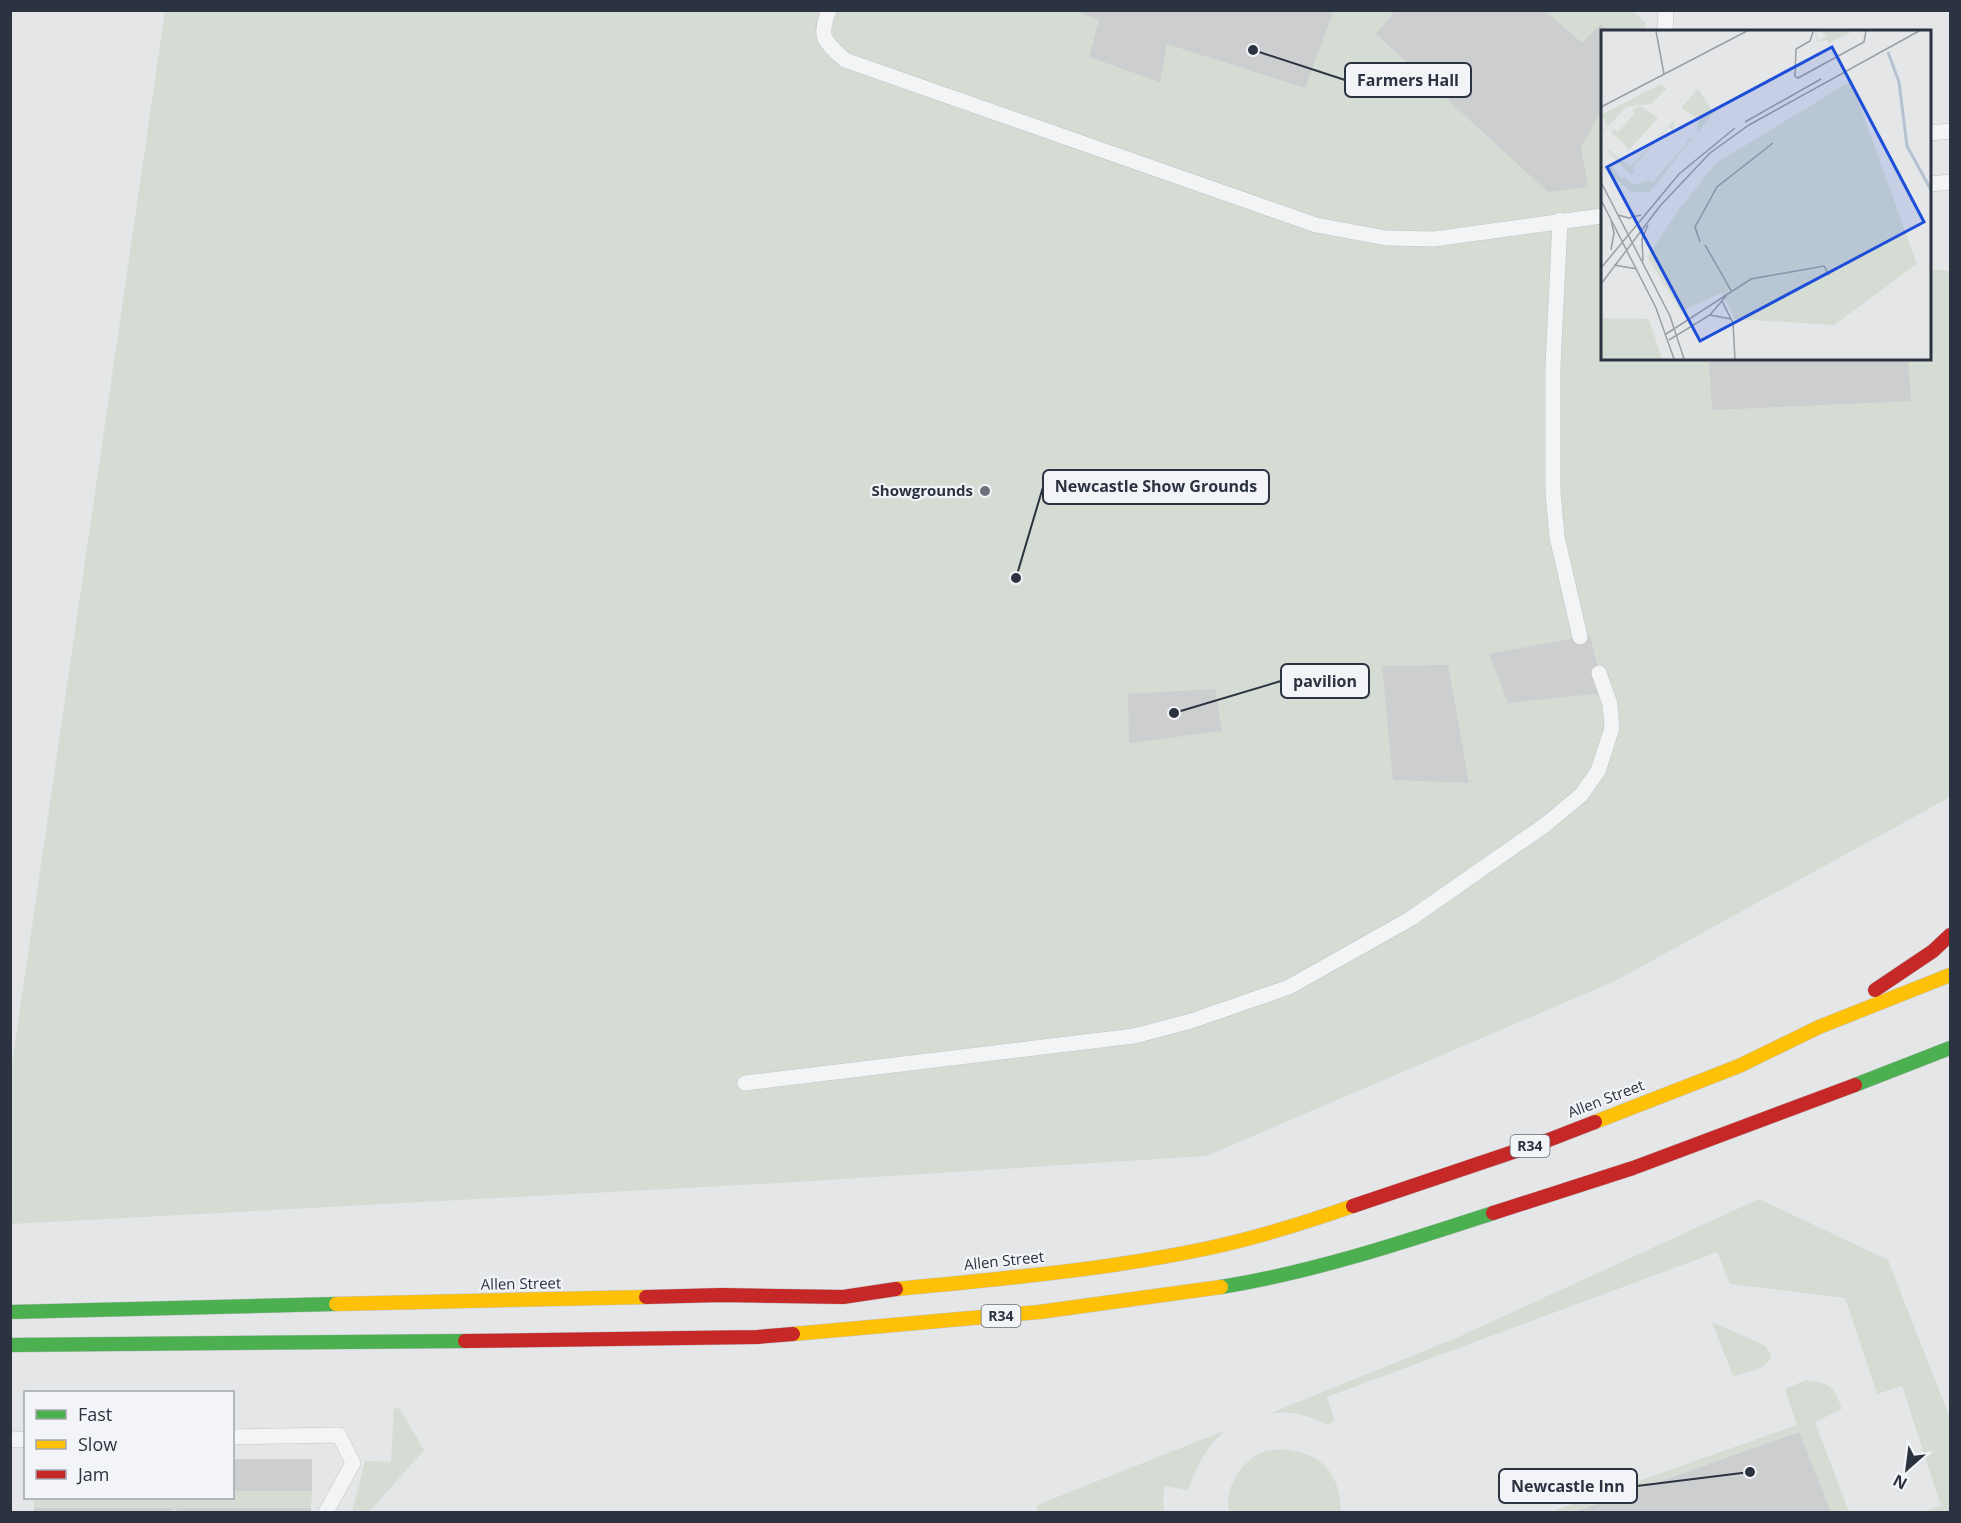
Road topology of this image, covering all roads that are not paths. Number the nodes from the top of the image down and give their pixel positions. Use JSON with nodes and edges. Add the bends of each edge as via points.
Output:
{"nodes":[{"id":1,"x":829,"y":10,"type":"edge"},
{"id":2,"x":1666,"y":10,"type":"edge"},
{"id":3,"x":1665,"y":30,"type":"edge"},
{"id":4,"x":1950,"y":132,"type":"edge"},
{"id":5,"x":1931,"y":133,"type":"edge"},
{"id":6,"x":1950,"y":182,"type":"edge"},
{"id":7,"x":1931,"y":184,"type":"edge"},
{"id":8,"x":1601,"y":216,"type":"edge"},
{"id":9,"x":1560,"y":220,"type":"junction"},
{"id":10,"x":1580,"y":637,"type":"dead end"},
{"id":11,"x":1599,"y":673,"type":"dead end"},
{"id":12,"x":1950,"y":935,"type":"edge"},
{"id":13,"x":1950,"y":975,"type":"edge"},
{"id":14,"x":1819,"y":1027,"type":"junction"},
{"id":15,"x":1950,"y":1048,"type":"edge"},
{"id":16,"x":1924,"y":1074,"type":"dead end"},
{"id":17,"x":1879,"y":1076,"type":"junction"},
{"id":18,"x":745,"y":1083,"type":"dead end"},
{"id":19,"x":10,"y":1312,"type":"edge"},
{"id":20,"x":10,"y":1345,"type":"edge"},
{"id":21,"x":234,"y":1437,"type":"edge"},
{"id":22,"x":326,"y":1512,"type":"edge"}],
"edges":[{"from":1,"to":9,"type":"lane","via":[[822,28],[827,45],[845,60],[1316,225],[1386,238],[1434,239]]},
{"from":2,"to":3,"type":"lane"},
{"from":4,"to":5,"type":"lane"},
{"from":6,"to":7,"type":"lane"},
{"from":8,"to":9,"type":"lane"},
{"from":9,"to":10,"type":"lane","via":[[1553,367],[1553,492],[1557,537]]},
{"from":11,"to":18,"type":"lane","via":[[1610,704],[1612,728],[1598,771],[1581,795],[1545,825],[1410,919],[1289,987],[1134,1036]]},
{"from":12,"to":14,"type":"main road","via":[[1934,951]]},
{"from":13,"to":14,"type":"main road","name":"Allen Street","number":"R34"},
{"from":14,"to":19,"type":"main road","name":"Allen Street","number":"R34","via":[[1739,1066],[1546,1140],[1318,1218],[1210,1248],[1106,1266],[843,1297],[710,1296]]},
{"from":15,"to":17,"type":"main road","number":"R34"},
{"from":16,"to":17,"type":"main road"},
{"from":17,"to":20,"type":"main road","number":"R34","via":[[1633,1167],[1442,1230],[1256,1281],[1149,1298],[1039,1312],[757,1337]]},
{"from":21,"to":22,"type":"lane","via":[[339,1435],[353,1463]]}]}
